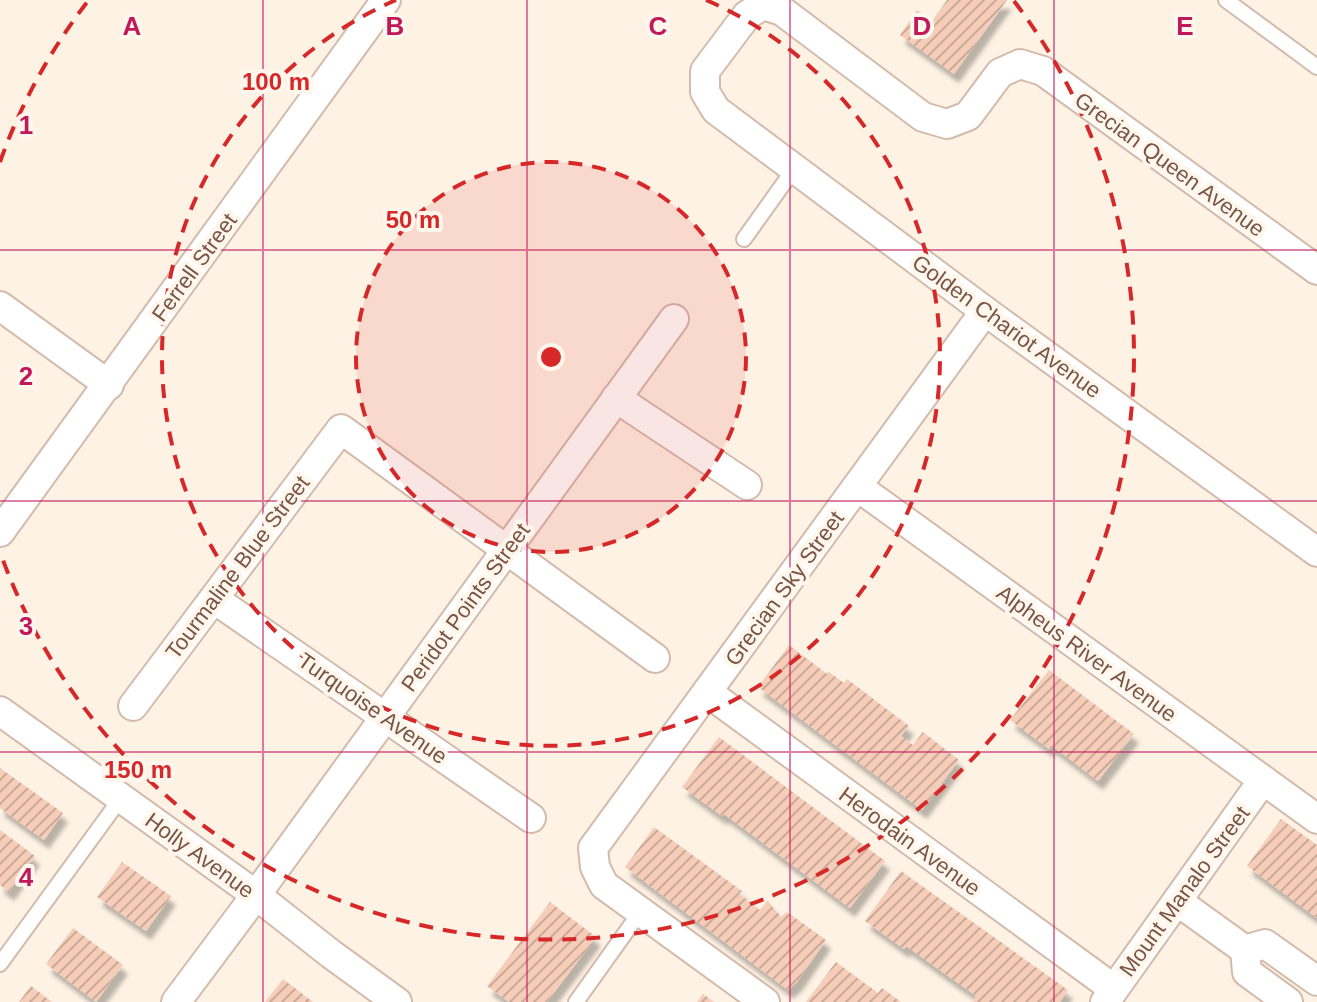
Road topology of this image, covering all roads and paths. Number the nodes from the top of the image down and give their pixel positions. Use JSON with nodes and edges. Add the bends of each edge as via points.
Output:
{"nodes":[{"id":1,"x":386,"y":0,"type":"edge"},
{"id":2,"x":1226,"y":0,"type":"edge"},
{"id":3,"x":1020,"y":64,"type":"joint"},
{"id":4,"x":1317,"y":67,"type":"edge"},
{"id":5,"x":794,"y":169,"type":"junction"},
{"id":6,"x":744,"y":239,"type":"dead end"},
{"id":7,"x":1317,"y":270,"type":"edge"},
{"id":8,"x":0,"y":306,"type":"edge"},
{"id":9,"x":985,"y":311,"type":"junction"},
{"id":10,"x":674,"y":319,"type":"dead end"},
{"id":11,"x":109,"y":385,"type":"junction"},
{"id":12,"x":616,"y":398,"type":"junction"},
{"id":13,"x":747,"y":485,"type":"dead end"},
{"id":14,"x":858,"y":487,"type":"junction"},
{"id":15,"x":0,"y":532,"type":"edge"},
{"id":16,"x":506,"y":550,"type":"junction"},
{"id":17,"x":1317,"y":552,"type":"edge"},
{"id":18,"x":214,"y":599,"type":"junction"},
{"id":19,"x":655,"y":658,"type":"dead end"},
{"id":20,"x":707,"y":692,"type":"junction"},
{"id":21,"x":133,"y":706,"type":"dead end"},
{"id":22,"x":0,"y":711,"type":"edge"},
{"id":23,"x":385,"y":717,"type":"junction"},
{"id":24,"x":1263,"y":780,"type":"junction"},
{"id":25,"x":121,"y":798,"type":"junction"},
{"id":26,"x":531,"y":818,"type":"dead end"},
{"id":27,"x":1317,"y":819,"type":"edge"},
{"id":28,"x":256,"y":895,"type":"junction"},
{"id":29,"x":1177,"y":901,"type":"junction"},
{"id":30,"x":641,"y":911,"type":"junction"},
{"id":31,"x":0,"y":964,"type":"edge"},
{"id":32,"x":1296,"y":987,"type":"edge"},
{"id":33,"x":1109,"y":996,"type":"edge"},
{"id":34,"x":395,"y":1001,"type":"edge"},
{"id":35,"x":176,"y":1002,"type":"edge"},
{"id":36,"x":576,"y":1002,"type":"edge"},
{"id":37,"x":765,"y":1002,"type":"edge"}],
"edges":[{"from":1,"to":11,"type":"street","name":"Ferrell Street"},
{"from":2,"to":4,"type":"lane"},
{"from":3,"to":5,"type":"street","name":"Golden Chariot Avenue","via":[[1000,73],[968,116],[947,124],[923,117],[782,11],[763,5],[747,15],[705,71],[705,92],[716,110]]},
{"from":3,"to":7,"type":"street","name":"Grecian Queen Avenue","via":[[1043,71]]},
{"from":5,"to":6,"type":"lane"},
{"from":5,"to":9,"type":"street","name":"Golden Chariot Avenue"},
{"from":8,"to":11,"type":"street"},
{"from":9,"to":14,"type":"street","name":"Grecian Sky Street"},
{"from":9,"to":17,"type":"street","name":"Golden Chariot Avenue"},
{"from":10,"to":12,"type":"street","name":"Peridot Points Street"},
{"from":11,"to":15,"type":"street","name":"Ferrell Street"},
{"from":12,"to":13,"type":"street"},
{"from":12,"to":16,"type":"street","name":"Peridot Points Street"},
{"from":14,"to":20,"type":"street","name":"Grecian Sky Street"},
{"from":14,"to":24,"type":"street","name":"Alpheus River Avenue"},
{"from":16,"to":18,"type":"street","name":"Tourmaline Blue Street","via":[[341,429]]},
{"from":16,"to":19,"type":"street"},
{"from":16,"to":23,"type":"street","name":"Peridot Points Street"},
{"from":18,"to":21,"type":"street","name":"Tourmaline Blue Street"},
{"from":18,"to":23,"type":"street","name":"Turquoise Avenue"},
{"from":20,"to":30,"type":"street","name":"Grecian Sky Street","via":[[593,848],[604,885]]},
{"from":20,"to":33,"type":"street","name":"Herodain Avenue"},
{"from":22,"to":25,"type":"street","name":"Holly Avenue"},
{"from":23,"to":26,"type":"street","name":"Turquoise Avenue"},
{"from":23,"to":28,"type":"street","name":"Peridot Points Street"},
{"from":24,"to":27,"type":"street","name":"Alpheus River Avenue"},
{"from":24,"to":29,"type":"street","name":"Mount Manalo Street"},
{"from":25,"to":28,"type":"street","name":"Holly Avenue"},
{"from":25,"to":31,"type":"lane"},
{"from":28,"to":34,"type":"street","name":"Holly Avenue"},
{"from":28,"to":35,"type":"street","name":"Peridot Points Street"},
{"from":29,"to":32,"type":"street","via":[[1245,950],[1265,944]]},
{"from":29,"to":33,"type":"street","name":"Mount Manalo Street"},
{"from":30,"to":36,"type":"lane"},
{"from":30,"to":37,"type":"street"}]}
